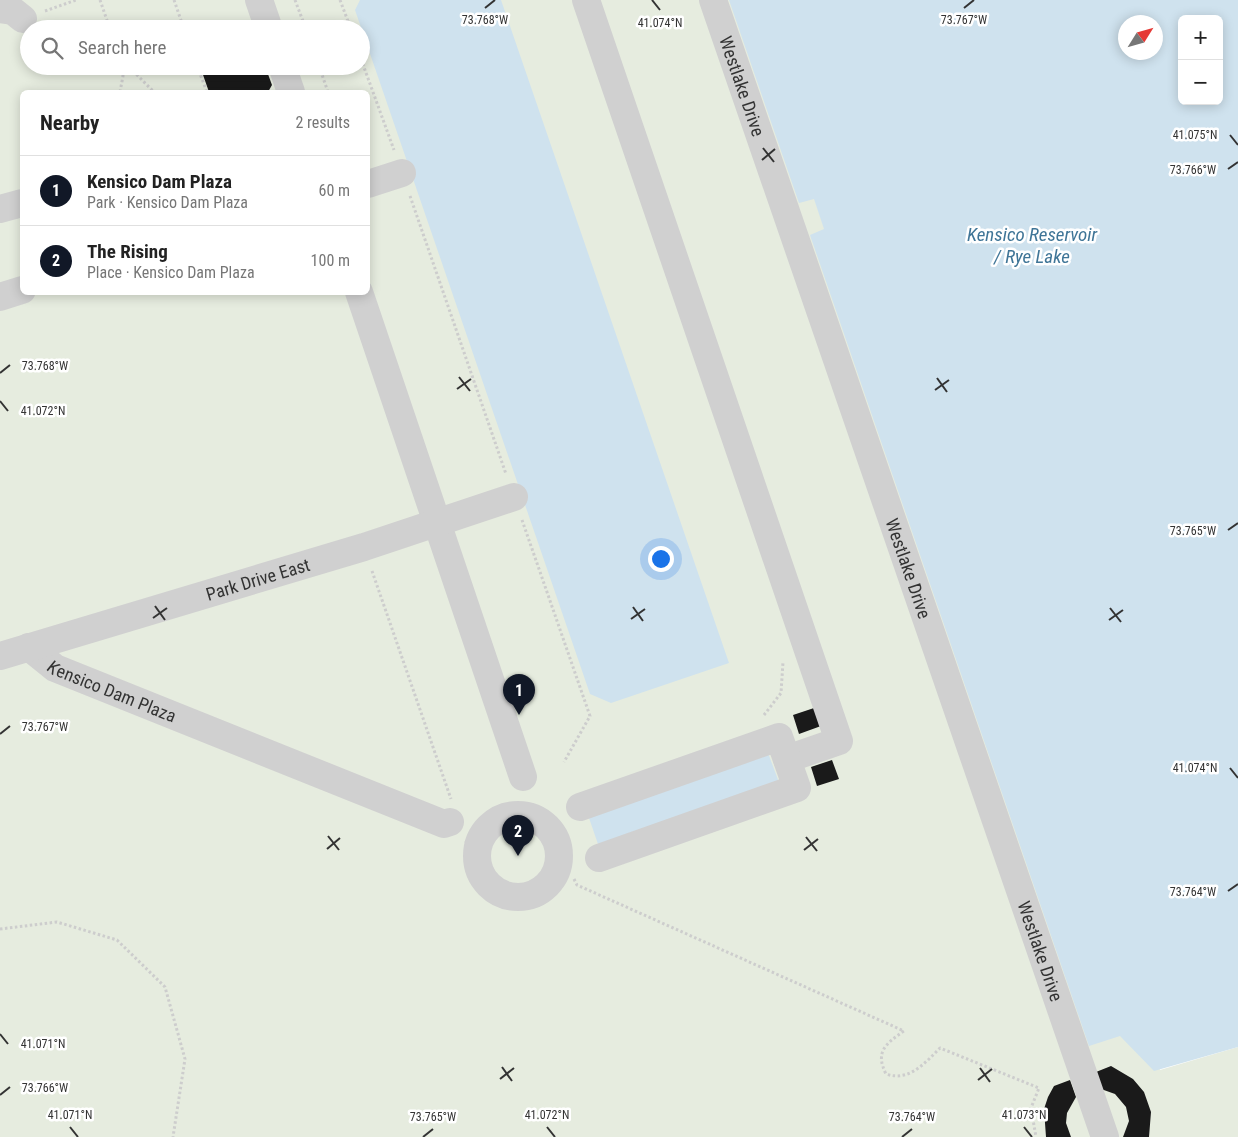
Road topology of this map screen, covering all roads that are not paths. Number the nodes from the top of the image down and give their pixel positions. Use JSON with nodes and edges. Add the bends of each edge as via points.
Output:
{"nodes":[{"id":1,"x":259,"y":0,"type":"edge"},
{"id":2,"x":586,"y":0,"type":"edge"},
{"id":3,"x":713,"y":0,"type":"edge"},
{"id":4,"x":266,"y":20,"type":"edge"},
{"id":5,"x":285,"y":75,"type":"edge"},
{"id":6,"x":290,"y":90,"type":"edge"},
{"id":7,"x":402,"y":173,"type":"road end"},
{"id":8,"x":370,"y":183,"type":"edge"},
{"id":9,"x":20,"y":203,"type":"edge"},
{"id":10,"x":0,"y":209,"type":"edge"},
{"id":11,"x":20,"y":291,"type":"edge"},
{"id":12,"x":360,"y":295,"type":"edge"},
{"id":13,"x":0,"y":297,"type":"edge"},
{"id":14,"x":514,"y":497,"type":"road end"},
{"id":15,"x":436,"y":522,"type":"junction"},
{"id":16,"x":29,"y":647,"type":"junction"},
{"id":17,"x":0,"y":656,"type":"edge"},
{"id":18,"x":787,"y":759,"type":"junction"},
{"id":19,"x":523,"y":777,"type":"dead end"},
{"id":20,"x":580,"y":807,"type":"dead end"},
{"id":21,"x":451,"y":813,"type":"road end"},
{"id":22,"x":599,"y":858,"type":"dead end"},
{"id":23,"x":1105,"y":1137,"type":"edge"}],
"edges":[{"from":1,"to":4,"type":"street"},
{"from":2,"to":18,"type":"street","via":[[839,741]]},
{"from":3,"to":23,"type":"street","name":"Westlake Drive"},
{"from":5,"to":6,"type":"street"},
{"from":7,"to":8,"type":"street"},
{"from":9,"to":10,"type":"street"},
{"from":11,"to":13,"type":"street"},
{"from":12,"to":15,"type":"street"},
{"from":14,"to":15,"type":"street","name":"Park Drive East"},
{"from":15,"to":16,"type":"street","name":"Park Drive East","via":[[364,547]]},
{"from":15,"to":19,"type":"street"},
{"from":16,"to":17,"type":"street","name":"Park Drive East"},
{"from":16,"to":21,"type":"street","name":"Kensico Dam Plaza","via":[[56,668],[444,824]]},
{"from":18,"to":20,"type":"street","via":[[779,737]]},
{"from":18,"to":22,"type":"street","via":[[797,788]]}]}
